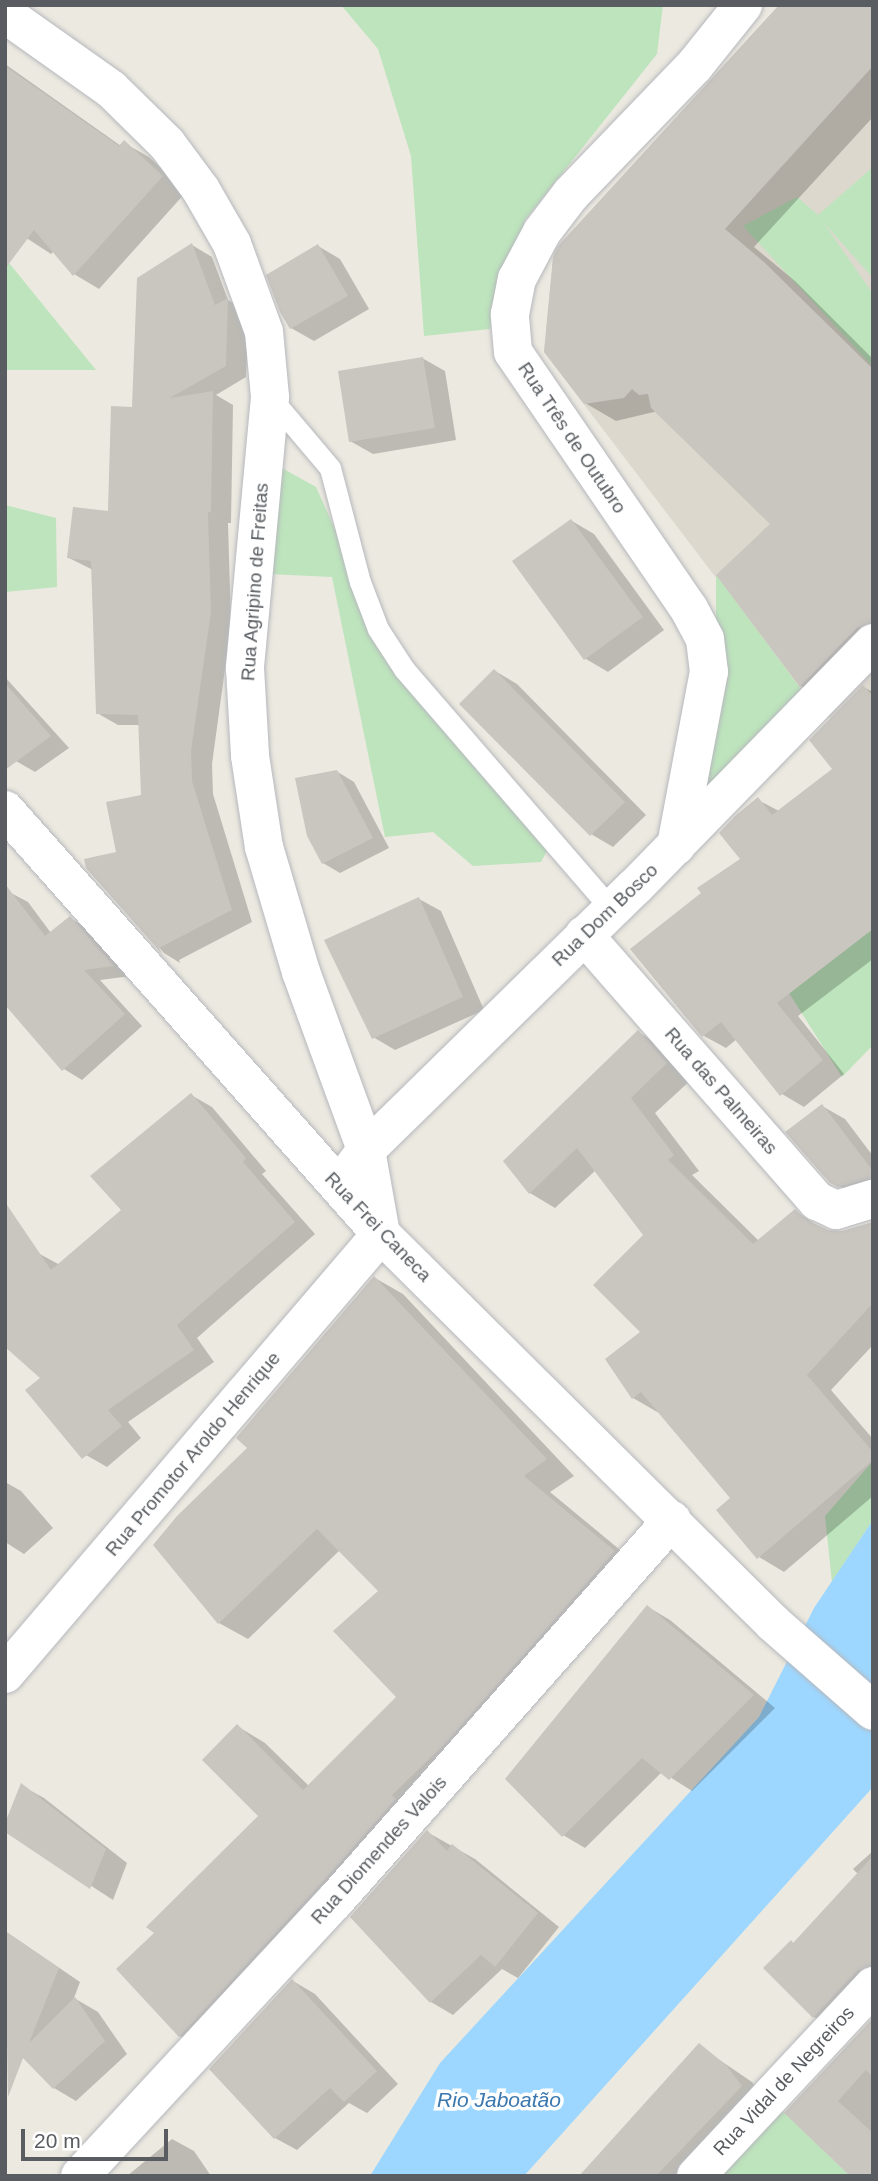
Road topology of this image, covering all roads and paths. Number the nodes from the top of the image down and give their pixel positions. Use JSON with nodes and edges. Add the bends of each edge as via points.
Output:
{"nodes":[{"id":1,"x":743,"y":5,"type":"edge"},
{"id":2,"x":5,"y":14,"type":"edge"},
{"id":3,"x":270,"y":397,"type":"junction"},
{"id":4,"x":873,"y":643,"type":"edge"},
{"id":5,"x":5,"y":810,"type":"edge"},
{"id":6,"x":676,"y":846,"type":"junction"},
{"id":7,"x":611,"y":909,"type":"junction"},
{"id":8,"x":584,"y":935,"type":"junction"},
{"id":9,"x":366,"y":1150,"type":"junction"},
{"id":10,"x":338,"y":1187,"type":"junction"},
{"id":11,"x":873,"y":1199,"type":"edge"},
{"id":12,"x":380,"y":1234,"type":"junction"},
{"id":13,"x":672,"y":1520,"type":"junction"},
{"id":14,"x":5,"y":1674,"type":"edge"},
{"id":15,"x":873,"y":1712,"type":"edge"},
{"id":16,"x":873,"y":1986,"type":"edge"},
{"id":17,"x":80,"y":2176,"type":"edge"},
{"id":18,"x":696,"y":2176,"type":"edge"}],
"edges":[{"from":1,"to":6,"type":"street","name":"Rua Três de Outubro","via":[[695,65],[542,232],[517,279],[510,314],[513,352],[690,609],[705,639],[709,672]]},
{"from":2,"to":3,"type":"street","name":"Rua Agripino de Freitas","via":[[111,89],[167,144],[201,190],[232,244],[264,332]]},
{"from":3,"to":7,"type":"lane","via":[[330,468],[360,582],[378,629],[404,669]]},
{"from":3,"to":9,"type":"street","name":"Rua Agripino de Freitas","via":[[245,668],[250,756],[264,847],[301,972]]},
{"from":4,"to":6,"type":"street","name":"Rua Dom Bosco"},
{"from":5,"to":10,"type":"street","name":"Rua Frei Caneca"},
{"from":6,"to":7,"type":"street","name":"Rua Dom Bosco"},
{"from":7,"to":8,"type":"street","name":"Rua Dom Bosco"},
{"from":8,"to":9,"type":"street","name":"Rua Dom Bosco"},
{"from":8,"to":11,"type":"street","name":"Rua das Palmeiras","via":[[817,1201],[836,1210]]},
{"from":9,"to":10,"type":"street","name":"Rua Dom Bosco"},
{"from":9,"to":12,"type":"street","name":"Rua Agripino de Freitas"},
{"from":10,"to":12,"type":"street","name":"Rua Frei Caneca"},
{"from":12,"to":13,"type":"street","name":"Rua Frei Caneca"},
{"from":12,"to":14,"type":"street","name":"Rua Promotor Aroldo Henrique"},
{"from":13,"to":15,"type":"street","name":"Rua Frei Caneca","via":[[773,1623]]},
{"from":13,"to":17,"type":"street","name":"Rua Diomendes Valois","via":[[334,1902]]},
{"from":16,"to":18,"type":"street","name":"Rua Vidal de Negreiros"}]}
